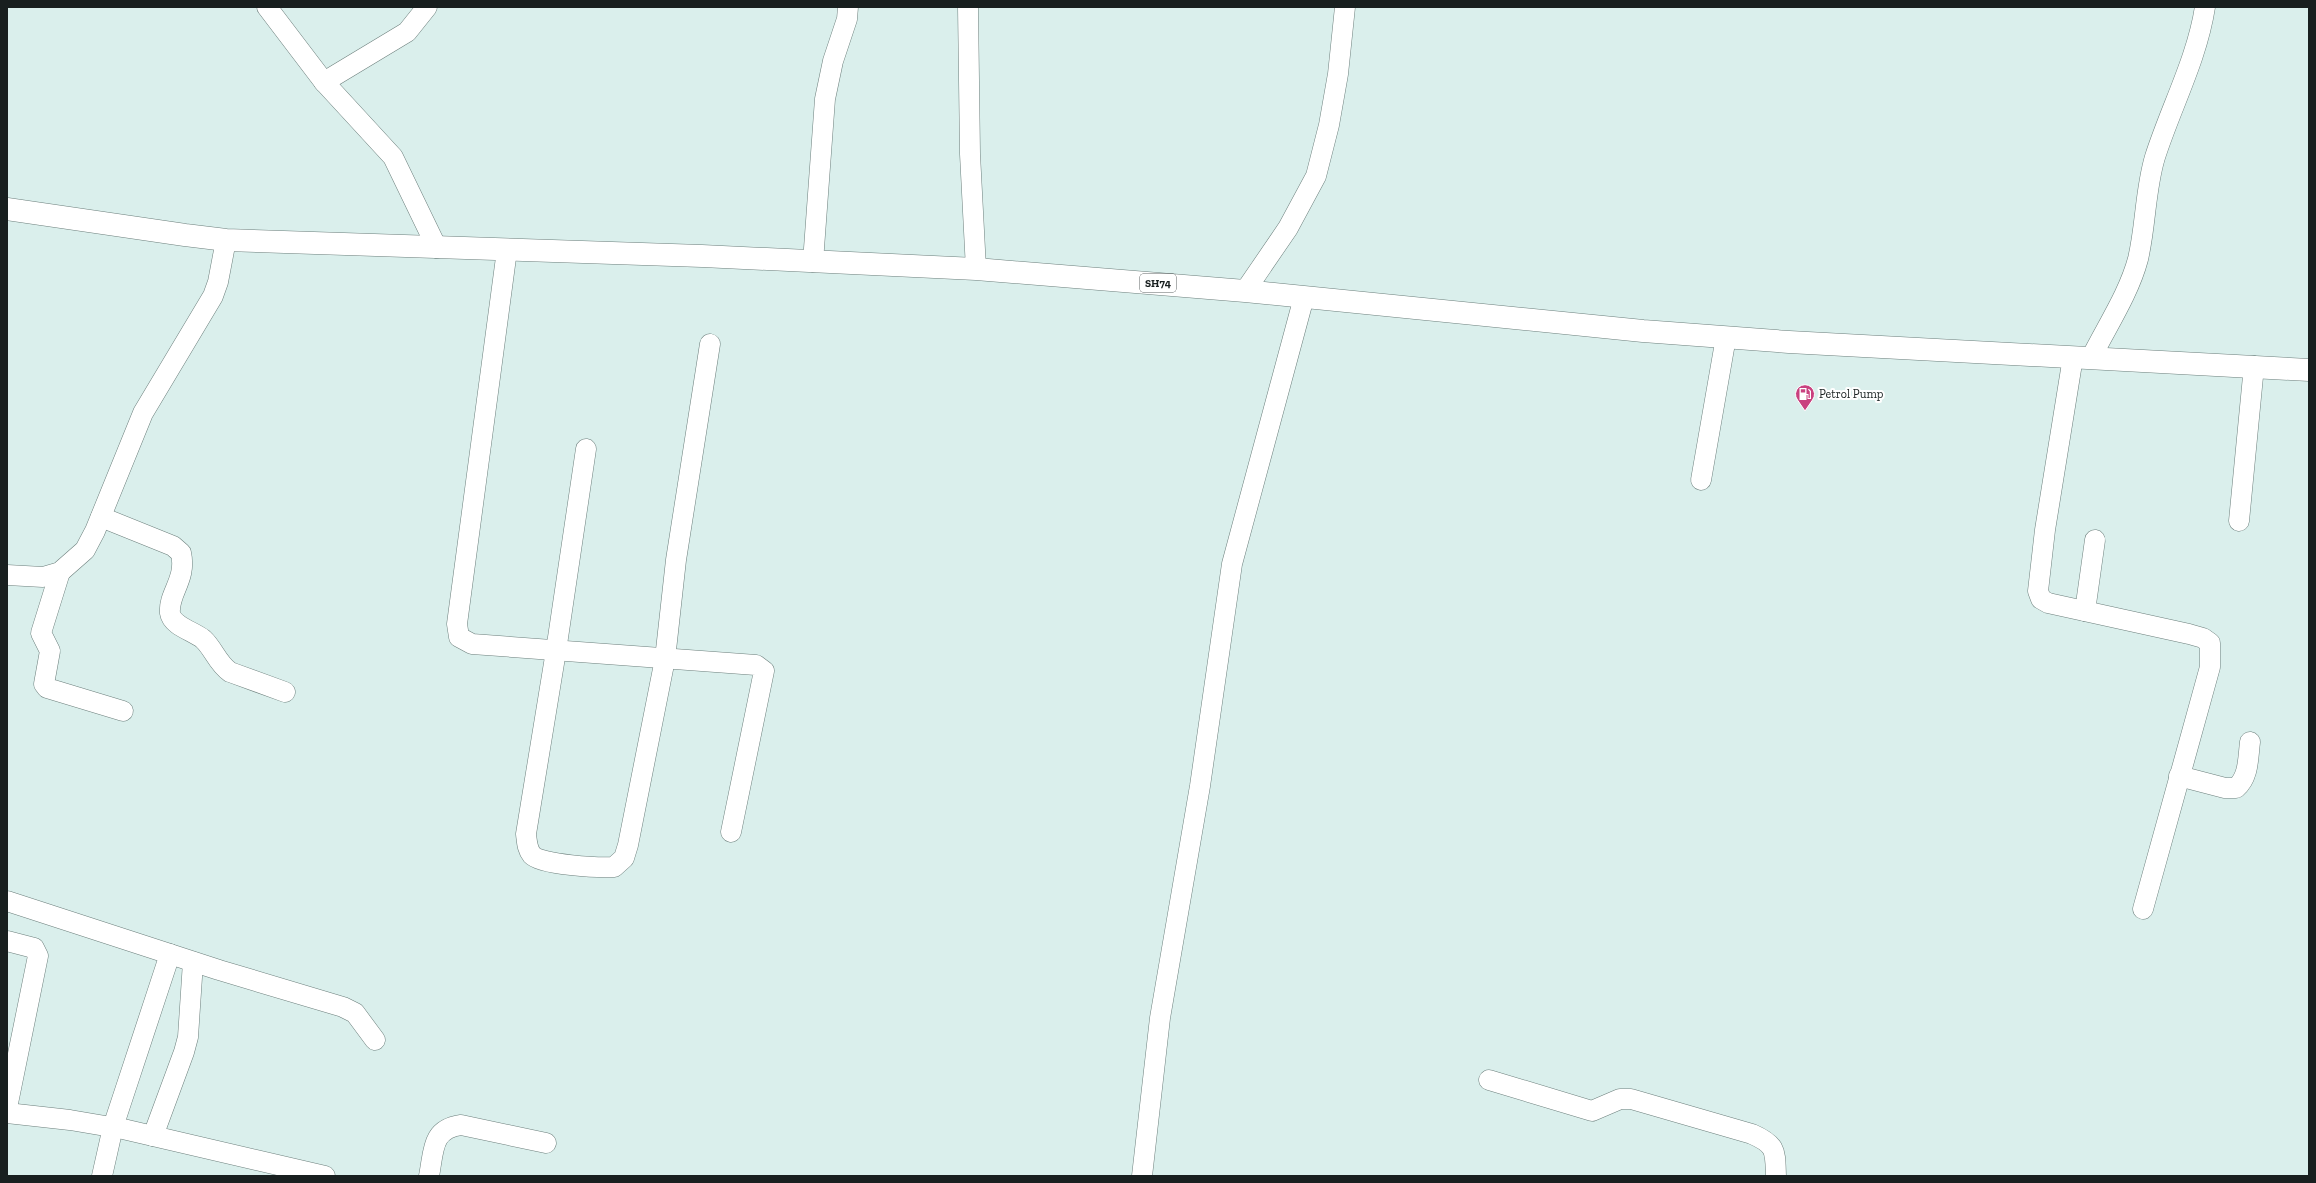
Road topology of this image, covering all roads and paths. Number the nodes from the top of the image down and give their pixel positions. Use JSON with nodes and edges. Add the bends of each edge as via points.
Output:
{"nodes":[{"id":1,"x":267,"y":7,"type":"edge"},
{"id":2,"x":427,"y":7,"type":"edge"},
{"id":3,"x":848,"y":7,"type":"edge"},
{"id":4,"x":968,"y":7,"type":"edge"},
{"id":5,"x":1345,"y":7,"type":"edge"},
{"id":6,"x":2205,"y":7,"type":"edge"},
{"id":7,"x":324,"y":82,"type":"junction"},
{"id":8,"x":7,"y":209,"type":"edge"},
{"id":9,"x":226,"y":240,"type":"junction"},
{"id":10,"x":437,"y":248,"type":"junction"},
{"id":11,"x":507,"y":250,"type":"junction"},
{"id":12,"x":813,"y":262,"type":"junction"},
{"id":13,"x":976,"y":269,"type":"junction"},
{"id":14,"x":1245,"y":291,"type":"junction"},
{"id":15,"x":1304,"y":297,"type":"junction"},
{"id":16,"x":1726,"y":337,"type":"junction"},
{"id":17,"x":710,"y":344,"type":"dead end"},
{"id":18,"x":2082,"y":357,"type":"junction"},
{"id":19,"x":2254,"y":366,"type":"junction"},
{"id":20,"x":2309,"y":370,"type":"edge"},
{"id":21,"x":586,"y":449,"type":"dead end"},
{"id":22,"x":1701,"y":480,"type":"dead end"},
{"id":23,"x":101,"y":517,"type":"junction"},
{"id":24,"x":2239,"y":521,"type":"dead end"},
{"id":25,"x":2095,"y":540,"type":"dead end"},
{"id":26,"x":60,"y":572,"type":"junction"},
{"id":27,"x":7,"y":575,"type":"edge"},
{"id":28,"x":2085,"y":611,"type":"junction"},
{"id":29,"x":556,"y":651,"type":"junction"},
{"id":30,"x":665,"y":659,"type":"junction"},
{"id":31,"x":285,"y":692,"type":"dead end"},
{"id":32,"x":123,"y":712,"type":"dead end"},
{"id":33,"x":2250,"y":742,"type":"dead end"},
{"id":34,"x":2179,"y":776,"type":"junction"},
{"id":35,"x":731,"y":832,"type":"dead end"},
{"id":36,"x":7,"y":901,"type":"edge"},
{"id":37,"x":2143,"y":909,"type":"dead end"},
{"id":38,"x":7,"y":941,"type":"edge"},
{"id":39,"x":170,"y":954,"type":"junction"},
{"id":40,"x":193,"y":962,"type":"junction"},
{"id":41,"x":375,"y":1040,"type":"dead end"},
{"id":42,"x":1489,"y":1080,"type":"dead end"},
{"id":43,"x":7,"y":1108,"type":"edge"},
{"id":44,"x":7,"y":1114,"type":"edge"},
{"id":45,"x":113,"y":1127,"type":"junction"},
{"id":46,"x":154,"y":1136,"type":"junction"},
{"id":47,"x":546,"y":1143,"type":"dead end"},
{"id":48,"x":102,"y":1176,"type":"edge"},
{"id":49,"x":325,"y":1176,"type":"edge"},
{"id":50,"x":429,"y":1176,"type":"edge"},
{"id":51,"x":1142,"y":1176,"type":"edge"},
{"id":52,"x":1776,"y":1176,"type":"edge"}],
"edges":[{"from":1,"to":7,"type":"street"},
{"from":2,"to":7,"type":"street","via":[[407,32]]},
{"from":3,"to":12,"type":"street","via":[[825,99]]},
{"from":4,"to":13,"type":"street","via":[[970,154]]},
{"from":5,"to":14,"type":"street","via":[[1338,74],[1316,176],[1288,228]]},
{"from":6,"to":18,"type":"street","via":[[2194,50],[2155,158],[2148,186],[2138,259],[2130,283]]},
{"from":7,"to":10,"type":"street","via":[[393,157]]},
{"from":8,"to":9,"type":"highway","number":"SH74"},
{"from":9,"to":10,"type":"highway","number":"SH74"},
{"from":9,"to":23,"type":"street","via":[[213,296],[143,413]]},
{"from":10,"to":11,"type":"highway","number":"SH74"},
{"from":11,"to":12,"type":"highway","number":"SH74"},
{"from":11,"to":29,"type":"street","via":[[457,624],[460,637],[472,644]]},
{"from":12,"to":13,"type":"highway","number":"SH74"},
{"from":13,"to":14,"type":"highway","number":"SH74"},
{"from":14,"to":15,"type":"highway","number":"SH74"},
{"from":15,"to":16,"type":"highway","number":"SH74"},
{"from":15,"to":51,"type":"street","via":[[1232,564],[1200,786],[1160,1018]]},
{"from":16,"to":18,"type":"highway","number":"SH74"},
{"from":16,"to":22,"type":"street"},
{"from":17,"to":30,"type":"street","via":[[676,560]]},
{"from":18,"to":19,"type":"highway","number":"SH74"},
{"from":18,"to":28,"type":"street","via":[[2045,530],[2038,591],[2041,599],[2048,603]]},
{"from":19,"to":20,"type":"highway","number":"SH74"},
{"from":19,"to":24,"type":"street"},
{"from":21,"to":29,"type":"street"},
{"from":23,"to":26,"type":"street","via":[[84,550]]},
{"from":23,"to":31,"type":"street","via":[[173,546],[181,553],[182,574],[172,602],[172,618],[204,640],[223,667],[230,672]]},
{"from":25,"to":28,"type":"street"},
{"from":26,"to":27,"type":"street","via":[[42,577]]},
{"from":26,"to":32,"type":"street","via":[[41,633],[50,651],[44,684],[46,688]]},
{"from":28,"to":34,"type":"street","via":[[2189,634],[2210,643],[2210,667]]},
{"from":29,"to":30,"type":"street"},
{"from":29,"to":30,"type":"street","via":[[527,821],[528,849],[533,856],[544,860],[603,868],[614,867],[624,858],[628,845]]},
{"from":30,"to":35,"type":"street","via":[[756,665],[764,671]]},
{"from":33,"to":34,"type":"street","via":[[2246,772],[2242,783],[2236,788],[2225,788]]},
{"from":34,"to":37,"type":"street"},
{"from":36,"to":39,"type":"street"},
{"from":38,"to":43,"type":"street","via":[[34,948],[38,956]]},
{"from":39,"to":40,"type":"street"},
{"from":39,"to":45,"type":"street"},
{"from":40,"to":41,"type":"street","via":[[355,1012]]},
{"from":40,"to":46,"type":"street","via":[[188,1037]]},
{"from":42,"to":52,"type":"street","via":[[1592,1110],[1620,1099],[1631,1099],[1752,1134],[1768,1141],[1776,1154]]},
{"from":44,"to":45,"type":"street"},
{"from":45,"to":46,"type":"street"},
{"from":45,"to":48,"type":"street"},
{"from":46,"to":49,"type":"street"},
{"from":47,"to":50,"type":"street","via":[[461,1125],[448,1127],[436,1141]]}]}
